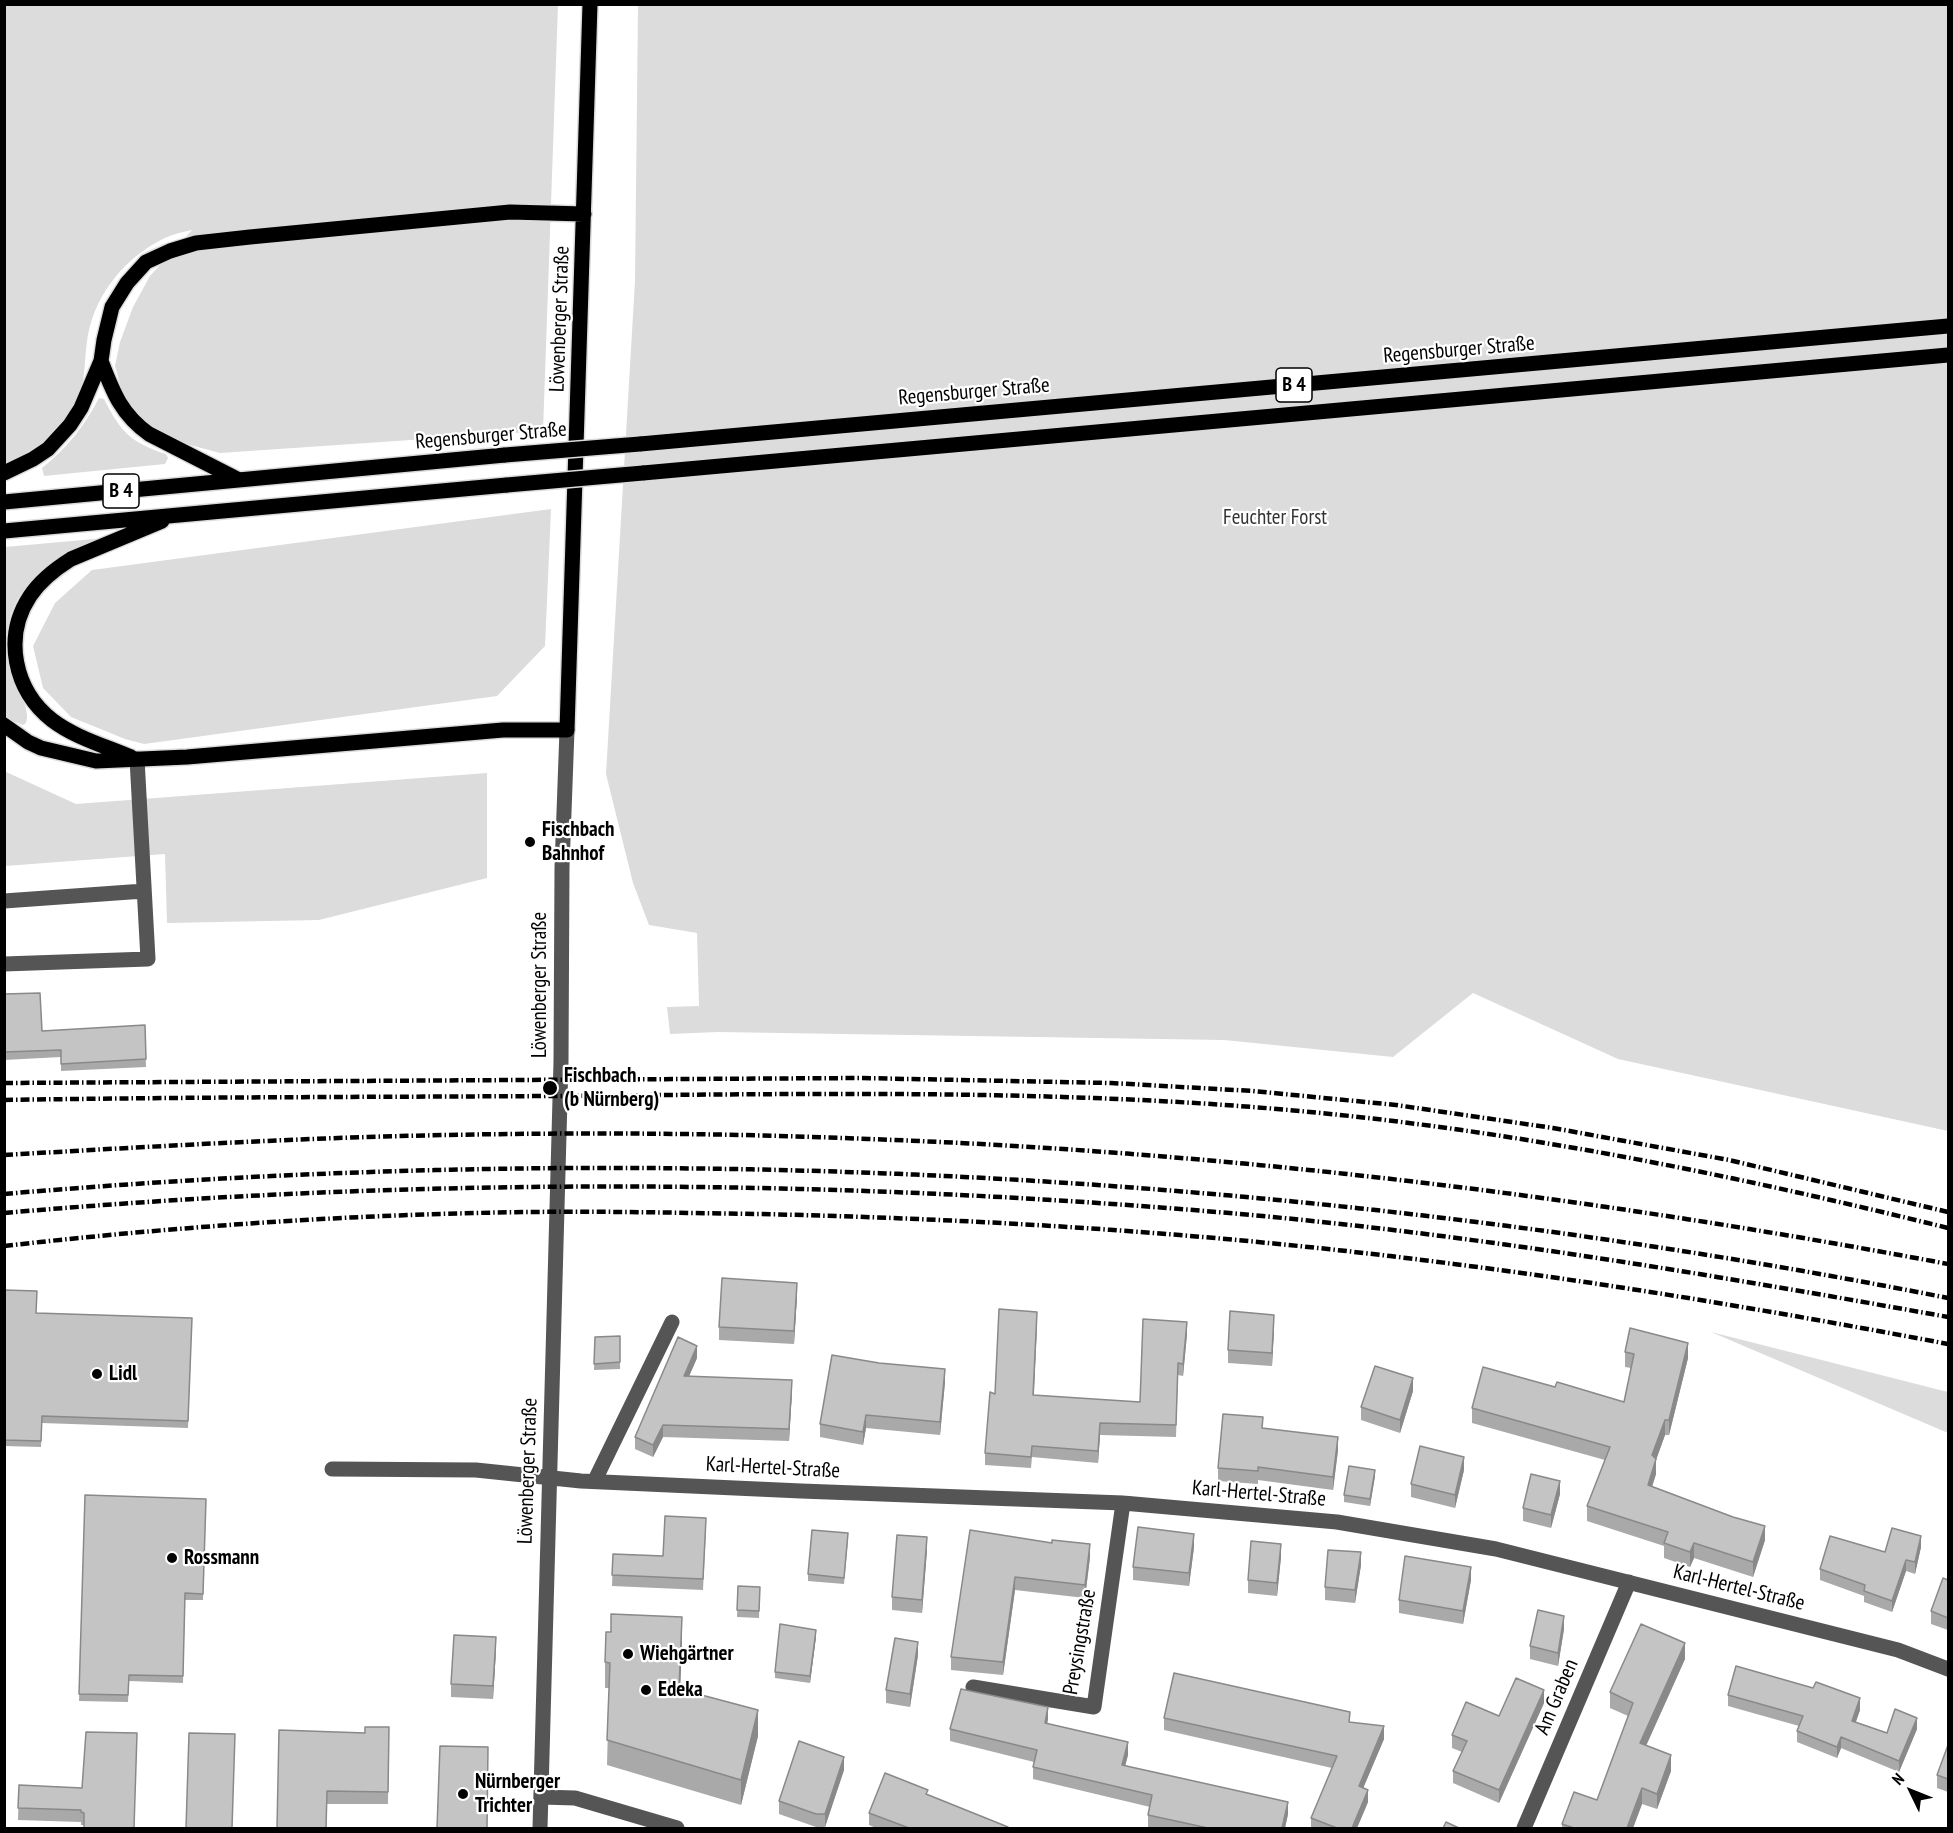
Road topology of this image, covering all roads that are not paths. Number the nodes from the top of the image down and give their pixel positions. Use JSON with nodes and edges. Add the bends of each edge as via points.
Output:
{"nodes":[{"id":1,"x":590,"y":4,"type":"edge"},
{"id":2,"x":584,"y":214,"type":"junction"},
{"id":3,"x":1948,"y":326,"type":"edge"},
{"id":4,"x":1948,"y":356,"type":"edge"},
{"id":5,"x":101,"y":361,"type":"junction"},
{"id":6,"x":4,"y":473,"type":"edge"},
{"id":7,"x":237,"y":479,"type":"junction"},
{"id":8,"x":4,"y":502,"type":"edge"},
{"id":9,"x":175,"y":515,"type":"junction"},
{"id":10,"x":4,"y":531,"type":"edge"},
{"id":11,"x":4,"y":725,"type":"edge"},
{"id":12,"x":567,"y":730,"type":"junction"},
{"id":13,"x":137,"y":759,"type":"junction"},
{"id":14,"x":144,"y":891,"type":"junction"},
{"id":15,"x":4,"y":901,"type":"edge"},
{"id":16,"x":4,"y":964,"type":"edge"},
{"id":17,"x":672,"y":1322,"type":"dead end"},
{"id":18,"x":332,"y":1468,"type":"dead end"},
{"id":19,"x":549,"y":1479,"type":"junction"},
{"id":20,"x":595,"y":1480,"type":"junction"},
{"id":21,"x":1123,"y":1503,"type":"junction"},
{"id":22,"x":1629,"y":1582,"type":"junction"},
{"id":23,"x":1948,"y":1669,"type":"edge"},
{"id":24,"x":973,"y":1687,"type":"dead end"},
{"id":25,"x":541,"y":1797,"type":"junction"},
{"id":26,"x":540,"y":1828,"type":"edge"},
{"id":27,"x":677,"y":1828,"type":"edge"},
{"id":28,"x":1524,"y":1828,"type":"edge"}],
"edges":[{"from":1,"to":2,"type":"main road","name":"Löwenberger Straße"},
{"from":2,"to":5,"type":"main road","via":[[510,212],[196,243],[146,262],[122,291],[112,308]]},
{"from":2,"to":12,"type":"main road","name":"Löwenberger Straße"},
{"from":3,"to":7,"type":"main road","name":"Regensburger Straße","number":"B 4","bridge":true},
{"from":4,"to":9,"type":"main road","number":"B 4","bridge":true},
{"from":5,"to":6,"type":"main road","via":[[81,408],[60,438],[33,459]]},
{"from":5,"to":7,"type":"main road","via":[[125,413],[136,425]]},
{"from":7,"to":8,"type":"main road","name":"Regensburger Straße","number":"B 4"},
{"from":9,"to":10,"type":"main road","number":"B 4"},
{"from":9,"to":13,"type":"main road","via":[[59,567],[31,595],[15,630],[15,656],[21,680],[41,711],[63,728]]},
{"from":11,"to":13,"type":"main road","via":[[28,742],[54,752],[96,761]]},
{"from":12,"to":13,"type":"main road","via":[[503,730]]},
{"from":12,"to":19,"type":"street","name":"Löwenberger Straße"},
{"from":13,"to":14,"type":"street"},
{"from":14,"to":15,"type":"street"},
{"from":14,"to":16,"type":"street","via":[[148,958]]},
{"from":17,"to":20,"type":"street"},
{"from":18,"to":19,"type":"street","name":"Karl-Hertel-Straße","via":[[476,1470]]},
{"from":19,"to":20,"type":"street","name":"Karl-Hertel-Straße"},
{"from":19,"to":25,"type":"street","name":"Löwenberger Straße"},
{"from":20,"to":21,"type":"street","name":"Karl-Hertel-Straße"},
{"from":21,"to":22,"type":"street","name":"Karl-Hertel-Straße","via":[[1337,1522],[1496,1549]]},
{"from":21,"to":24,"type":"street","name":"Preysingstraße","via":[[1094,1707]]},
{"from":22,"to":23,"type":"street","name":"Karl-Hertel-Straße","via":[[1898,1650]]},
{"from":22,"to":28,"type":"street","name":"Am Graben"},
{"from":25,"to":26,"type":"street","name":"Löwenberger Straße"},
{"from":25,"to":27,"type":"street","via":[[575,1798]]}]}
